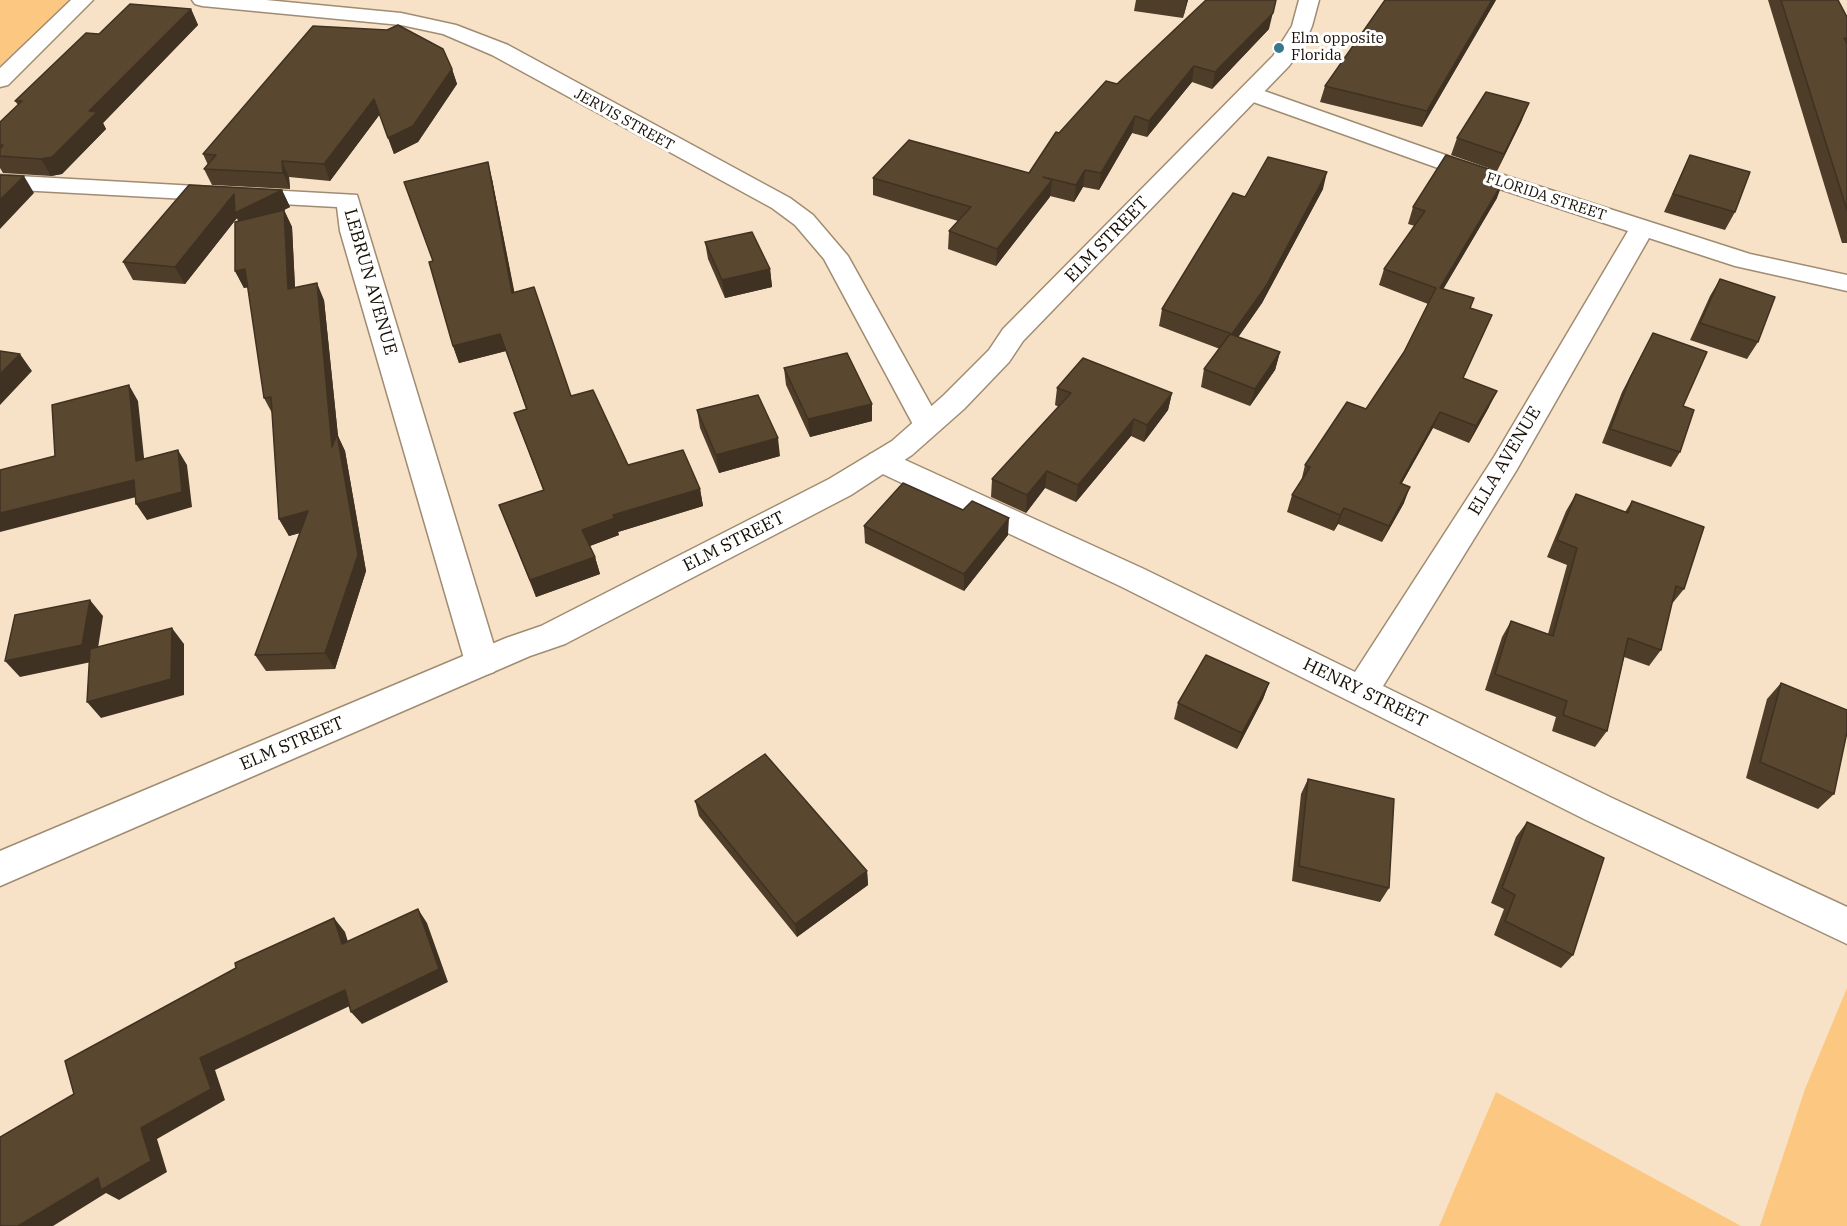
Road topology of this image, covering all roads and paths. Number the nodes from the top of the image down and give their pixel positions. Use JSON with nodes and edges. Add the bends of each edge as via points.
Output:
{"nodes":[{"id":1,"x":83,"y":0,"type":"edge"},
{"id":2,"x":202,"y":0,"type":"edge"},
{"id":3,"x":1309,"y":0,"type":"edge"},
{"id":4,"x":0,"y":80,"type":"edge"},
{"id":5,"x":1250,"y":93,"type":"junction"},
{"id":6,"x":0,"y":182,"type":"edge"},
{"id":7,"x":1642,"y":228,"type":"junction"},
{"id":8,"x":1847,"y":283,"type":"edge"},
{"id":9,"x":927,"y":425,"type":"junction"},
{"id":10,"x":881,"y":461,"type":"junction"},
{"id":11,"x":482,"y":662,"type":"junction"},
{"id":12,"x":1361,"y":691,"type":"junction"},
{"id":13,"x":0,"y":869,"type":"edge"},
{"id":14,"x":1847,"y":926,"type":"edge"}],
"edges":[{"from":1,"to":4,"type":"street"},
{"from":2,"to":9,"type":"street","name":"JERVIS STREET","via":[[401,19],[449,29],[500,50],[781,203],[804,220],[835,256]]},
{"from":3,"to":5,"type":"street","name":"ELM STREET","via":[[1293,45]]},
{"from":5,"to":7,"type":"street","name":"FLORIDA STREET"},
{"from":5,"to":9,"type":"street","name":"ELM STREET","via":[[1013,335],[962,395]]},
{"from":6,"to":11,"type":"street","name":"LEBRUN AVENUE","via":[[348,200],[353,231]]},
{"from":7,"to":8,"type":"street","name":"FLORIDA STREET","via":[[1744,261]]},
{"from":7,"to":12,"type":"street","name":"ELLA AVENUE","via":[[1505,464]]},
{"from":9,"to":10,"type":"street","name":"ELM STREET"},
{"from":10,"to":11,"type":"street","name":"ELM STREET","via":[[840,487],[553,635]]},
{"from":10,"to":12,"type":"street","name":"HENRY STREET","via":[[1133,578]]},
{"from":11,"to":13,"type":"street","name":"ELM STREET"},
{"from":12,"to":14,"type":"street","name":"HENRY STREET"}]}
